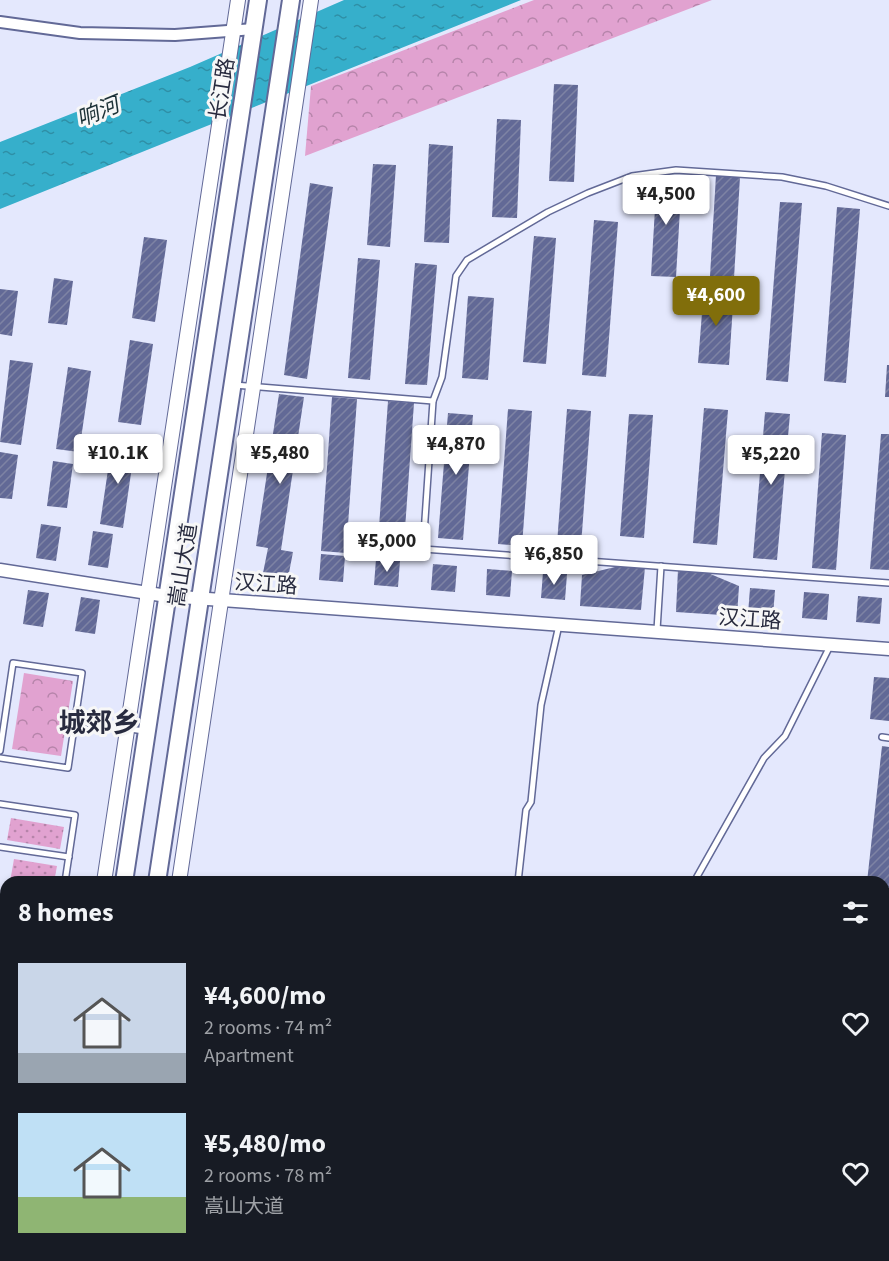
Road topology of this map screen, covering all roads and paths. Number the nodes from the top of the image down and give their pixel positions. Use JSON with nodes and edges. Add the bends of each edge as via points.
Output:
{"nodes":[{"id":1,"x":238,"y":0,"type":"edge"},
{"id":2,"x":258,"y":0,"type":"edge"},
{"id":3,"x":291,"y":0,"type":"edge"},
{"id":4,"x":311,"y":0,"type":"edge"},
{"id":5,"x":0,"y":22,"type":"edge"},
{"id":6,"x":254,"y":29,"type":"junction"},
{"id":7,"x":234,"y":31,"type":"junction"},
{"id":8,"x":234,"y":156,"type":"joint"},
{"id":9,"x":889,"y":206,"type":"edge"},
{"id":10,"x":233,"y":385,"type":"junction"},
{"id":11,"x":254,"y":387,"type":"junction"},
{"id":12,"x":433,"y":401,"type":"junction"},
{"id":13,"x":662,"y":566,"type":"junction"},
{"id":14,"x":0,"y":570,"type":"edge"},
{"id":15,"x":889,"y":583,"type":"edge"},
{"id":16,"x":149,"y":594,"type":"junction"},
{"id":17,"x":167,"y":596,"type":"junction"},
{"id":18,"x":200,"y":599,"type":"junction"},
{"id":19,"x":221,"y":601,"type":"junction"},
{"id":20,"x":559,"y":625,"type":"junction"},
{"id":21,"x":657,"y":632,"type":"junction"},
{"id":22,"x":831,"y":645,"type":"junction"},
{"id":23,"x":889,"y":649,"type":"edge"},
{"id":24,"x":75,"y":721,"type":"junction"},
{"id":25,"x":128,"y":728,"type":"junction"},
{"id":26,"x":147,"y":731,"type":"junction"},
{"id":27,"x":0,"y":751,"type":"edge"},
{"id":28,"x":0,"y":758,"type":"edge"},
{"id":29,"x":0,"y":804,"type":"edge"},
{"id":30,"x":0,"y":847,"type":"edge"},
{"id":31,"x":69,"y":857,"type":"junction"},
{"id":32,"x":66,"y":876,"type":"edge"},
{"id":33,"x":105,"y":876,"type":"edge"},
{"id":34,"x":125,"y":876,"type":"edge"},
{"id":35,"x":158,"y":876,"type":"edge"},
{"id":36,"x":180,"y":876,"type":"edge"},
{"id":37,"x":519,"y":876,"type":"edge"},
{"id":38,"x":697,"y":876,"type":"edge"}],
"edges":[{"from":1,"to":7,"type":"main road"},
{"from":2,"to":6,"type":"main road"},
{"from":3,"to":10,"type":"main road","name":"嵩山大道"},
{"from":4,"to":11,"type":"main road"},
{"from":5,"to":7,"type":"street","via":[[80,33],[175,36]]},
{"from":6,"to":7,"type":"street"},
{"from":6,"to":8,"type":"main road","name":"长江路"},
{"from":7,"to":16,"type":"main road"},
{"from":8,"to":17,"type":"main road","name":"嵩山大道"},
{"from":9,"to":12,"type":"lane","via":[[826,186],[730,172],[676,170],[632,176],[588,193],[467,260],[456,276],[442,377]]},
{"from":10,"to":11,"type":"lane"},
{"from":10,"to":18,"type":"main road","name":"嵩山大道"},
{"from":11,"to":12,"type":"lane"},
{"from":11,"to":19,"type":"main road"},
{"from":12,"to":13,"type":"lane","via":[[423,549]]},
{"from":13,"to":15,"type":"lane"},
{"from":13,"to":21,"type":"lane"},
{"from":14,"to":16,"type":"street","name":"汉江路"},
{"from":16,"to":17,"type":"street","name":"汉江路"},
{"from":16,"to":25,"type":"main road"},
{"from":17,"to":18,"type":"street","name":"汉江路"},
{"from":17,"to":26,"type":"main road","name":"嵩山大道"},
{"from":18,"to":19,"type":"street","name":"汉江路"},
{"from":18,"to":35,"type":"main road","name":"嵩山大道"},
{"from":19,"to":20,"type":"street","name":"汉江路"},
{"from":19,"to":36,"type":"main road"},
{"from":20,"to":21,"type":"street","name":"汉江路"},
{"from":20,"to":37,"type":"lane","via":[[542,696]]},
{"from":21,"to":22,"type":"street","name":"汉江路"},
{"from":22,"to":23,"type":"street","name":"汉江路"},
{"from":22,"to":38,"type":"lane","via":[[786,736],[764,758]]},
{"from":24,"to":25,"type":"lane"},
{"from":24,"to":27,"type":"lane","via":[[82,673],[14,663]]},
{"from":24,"to":28,"type":"lane","via":[[68,768]]},
{"from":25,"to":26,"type":"lane"},
{"from":25,"to":33,"type":"main road"},
{"from":26,"to":34,"type":"main road","name":"嵩山大道"},
{"from":29,"to":31,"type":"lane","via":[[75,815]]},
{"from":30,"to":31,"type":"lane"},
{"from":31,"to":32,"type":"lane"}]}
